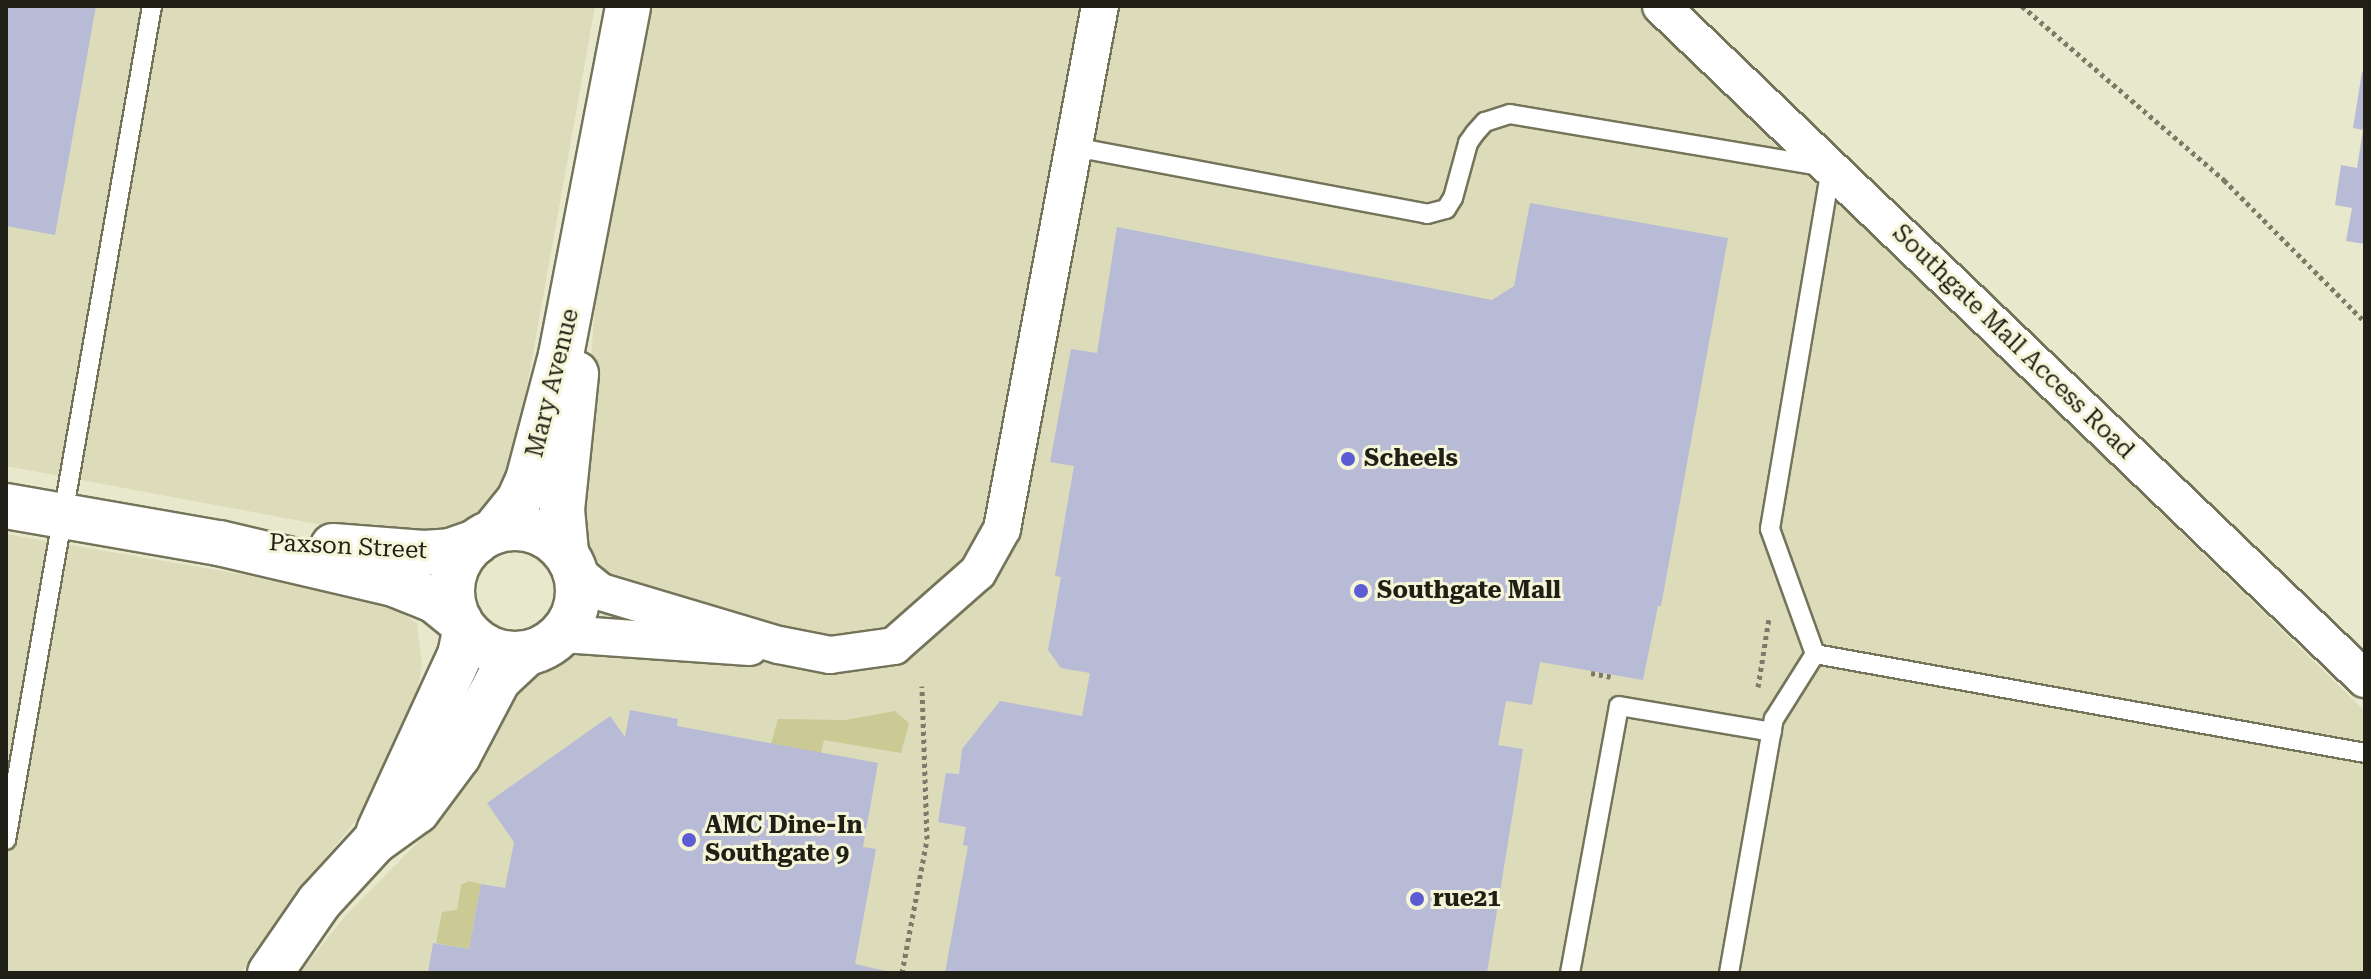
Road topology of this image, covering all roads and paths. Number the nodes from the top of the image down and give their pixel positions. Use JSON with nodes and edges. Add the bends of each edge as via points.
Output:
{"nodes":[{"id":1,"x":152,"y":6,"type":"edge"},
{"id":2,"x":628,"y":6,"type":"edge"},
{"id":3,"x":1100,"y":6,"type":"edge"},
{"id":4,"x":1661,"y":6,"type":"edge"},
{"id":5,"x":2022,"y":6,"type":"edge"},
{"id":6,"x":1074,"y":147,"type":"junction"},
{"id":7,"x":1831,"y":168,"type":"junction"},
{"id":8,"x":578,"y":281,"type":"junction"},
{"id":9,"x":2365,"y":322,"type":"edge"},
{"id":10,"x":6,"y":506,"type":"edge"},
{"id":11,"x":61,"y":516,"type":"junction"},
{"id":12,"x":484,"y":537,"type":"junction"},
{"id":13,"x":219,"y":543,"type":"junction"},
{"id":14,"x":571,"y":562,"type":"junction"},
{"id":15,"x":1770,"y":614,"type":"dead end"},
{"id":16,"x":462,"y":626,"type":"junction"},
{"id":17,"x":563,"y":634,"type":"junction"},
{"id":18,"x":779,"y":645,"type":"junction"},
{"id":19,"x":1815,"y":654,"type":"junction"},
{"id":20,"x":525,"y":655,"type":"junction"},
{"id":21,"x":1591,"y":673,"type":"dead end"},
{"id":22,"x":1621,"y":679,"type":"dead end"},
{"id":23,"x":2365,"y":679,"type":"edge"},
{"id":24,"x":922,"y":686,"type":"dead end"},
{"id":25,"x":1756,"y":703,"type":"dead end"},
{"id":26,"x":1772,"y":732,"type":"junction"},
{"id":27,"x":2365,"y":753,"type":"edge"},
{"id":28,"x":6,"y":840,"type":"edge"},
{"id":29,"x":374,"y":842,"type":"junction"},
{"id":30,"x":270,"y":973,"type":"edge"},
{"id":31,"x":902,"y":973,"type":"edge"},
{"id":32,"x":1570,"y":973,"type":"edge"},
{"id":33,"x":1729,"y":973,"type":"edge"}],
"edges":[{"from":1,"to":11,"type":"lane"},
{"from":2,"to":8,"type":"street","name":"Mary Avenue"},
{"from":3,"to":6,"type":"street"},
{"from":4,"to":7,"type":"street","name":"Southgate Mall Access Road"},
{"from":5,"to":9,"type":"path","via":[[2224,180]]},
{"from":6,"to":7,"type":"lane","via":[[1427,214],[1446,209],[1453,198],[1468,143],[1485,122],[1510,114]]},
{"from":6,"to":18,"type":"street","via":[[1002,529],[978,572],[894,646],[830,655]]},
{"from":7,"to":19,"type":"lane","via":[[1770,529]]},
{"from":7,"to":23,"type":"street","name":"Southgate Mall Access Road"},
{"from":8,"to":12,"type":"street","name":"Mary Avenue","via":[[528,480],[519,500]]},
{"from":8,"to":14,"type":"street","name":"Mary Avenue","via":[[576,392],[562,510]]},
{"from":10,"to":11,"type":"street","name":"Paxson Street"},
{"from":11,"to":13,"type":"street","name":"Paxson Street"},
{"from":11,"to":28,"type":"lane"},
{"from":12,"to":13,"type":"street","name":"Paxson Street","via":[[450,551],[424,553],[280,540]]},
{"from":12,"to":14,"type":"street","via":[[513,528],[532,530],[551,539]]},
{"from":12,"to":16,"type":"street","via":[[462,556],[454,575],[451,595]]},
{"from":13,"to":16,"type":"street","name":"Paxson Street","via":[[394,584],[434,600]]},
{"from":14,"to":17,"type":"street","via":[[578,594]]},
{"from":14,"to":18,"type":"street","via":[[601,592]]},
{"from":15,"to":25,"type":"path"},
{"from":16,"to":20,"type":"street","via":[[482,646]]},
{"from":16,"to":29,"type":"street","via":[[460,655]]},
{"from":17,"to":18,"type":"street","via":[[731,648]]},
{"from":17,"to":20,"type":"street"},
{"from":19,"to":26,"type":"lane","via":[[1774,719]]},
{"from":19,"to":27,"type":"lane"},
{"from":20,"to":29,"type":"street","via":[[498,680],[458,756],[417,811]]},
{"from":21,"to":22,"type":"path"},
{"from":24,"to":31,"type":"path","via":[[927,839]]},
{"from":26,"to":32,"type":"lane","via":[[1619,706]]},
{"from":26,"to":33,"type":"lane"},
{"from":29,"to":30,"type":"street","via":[[319,902]]}]}
